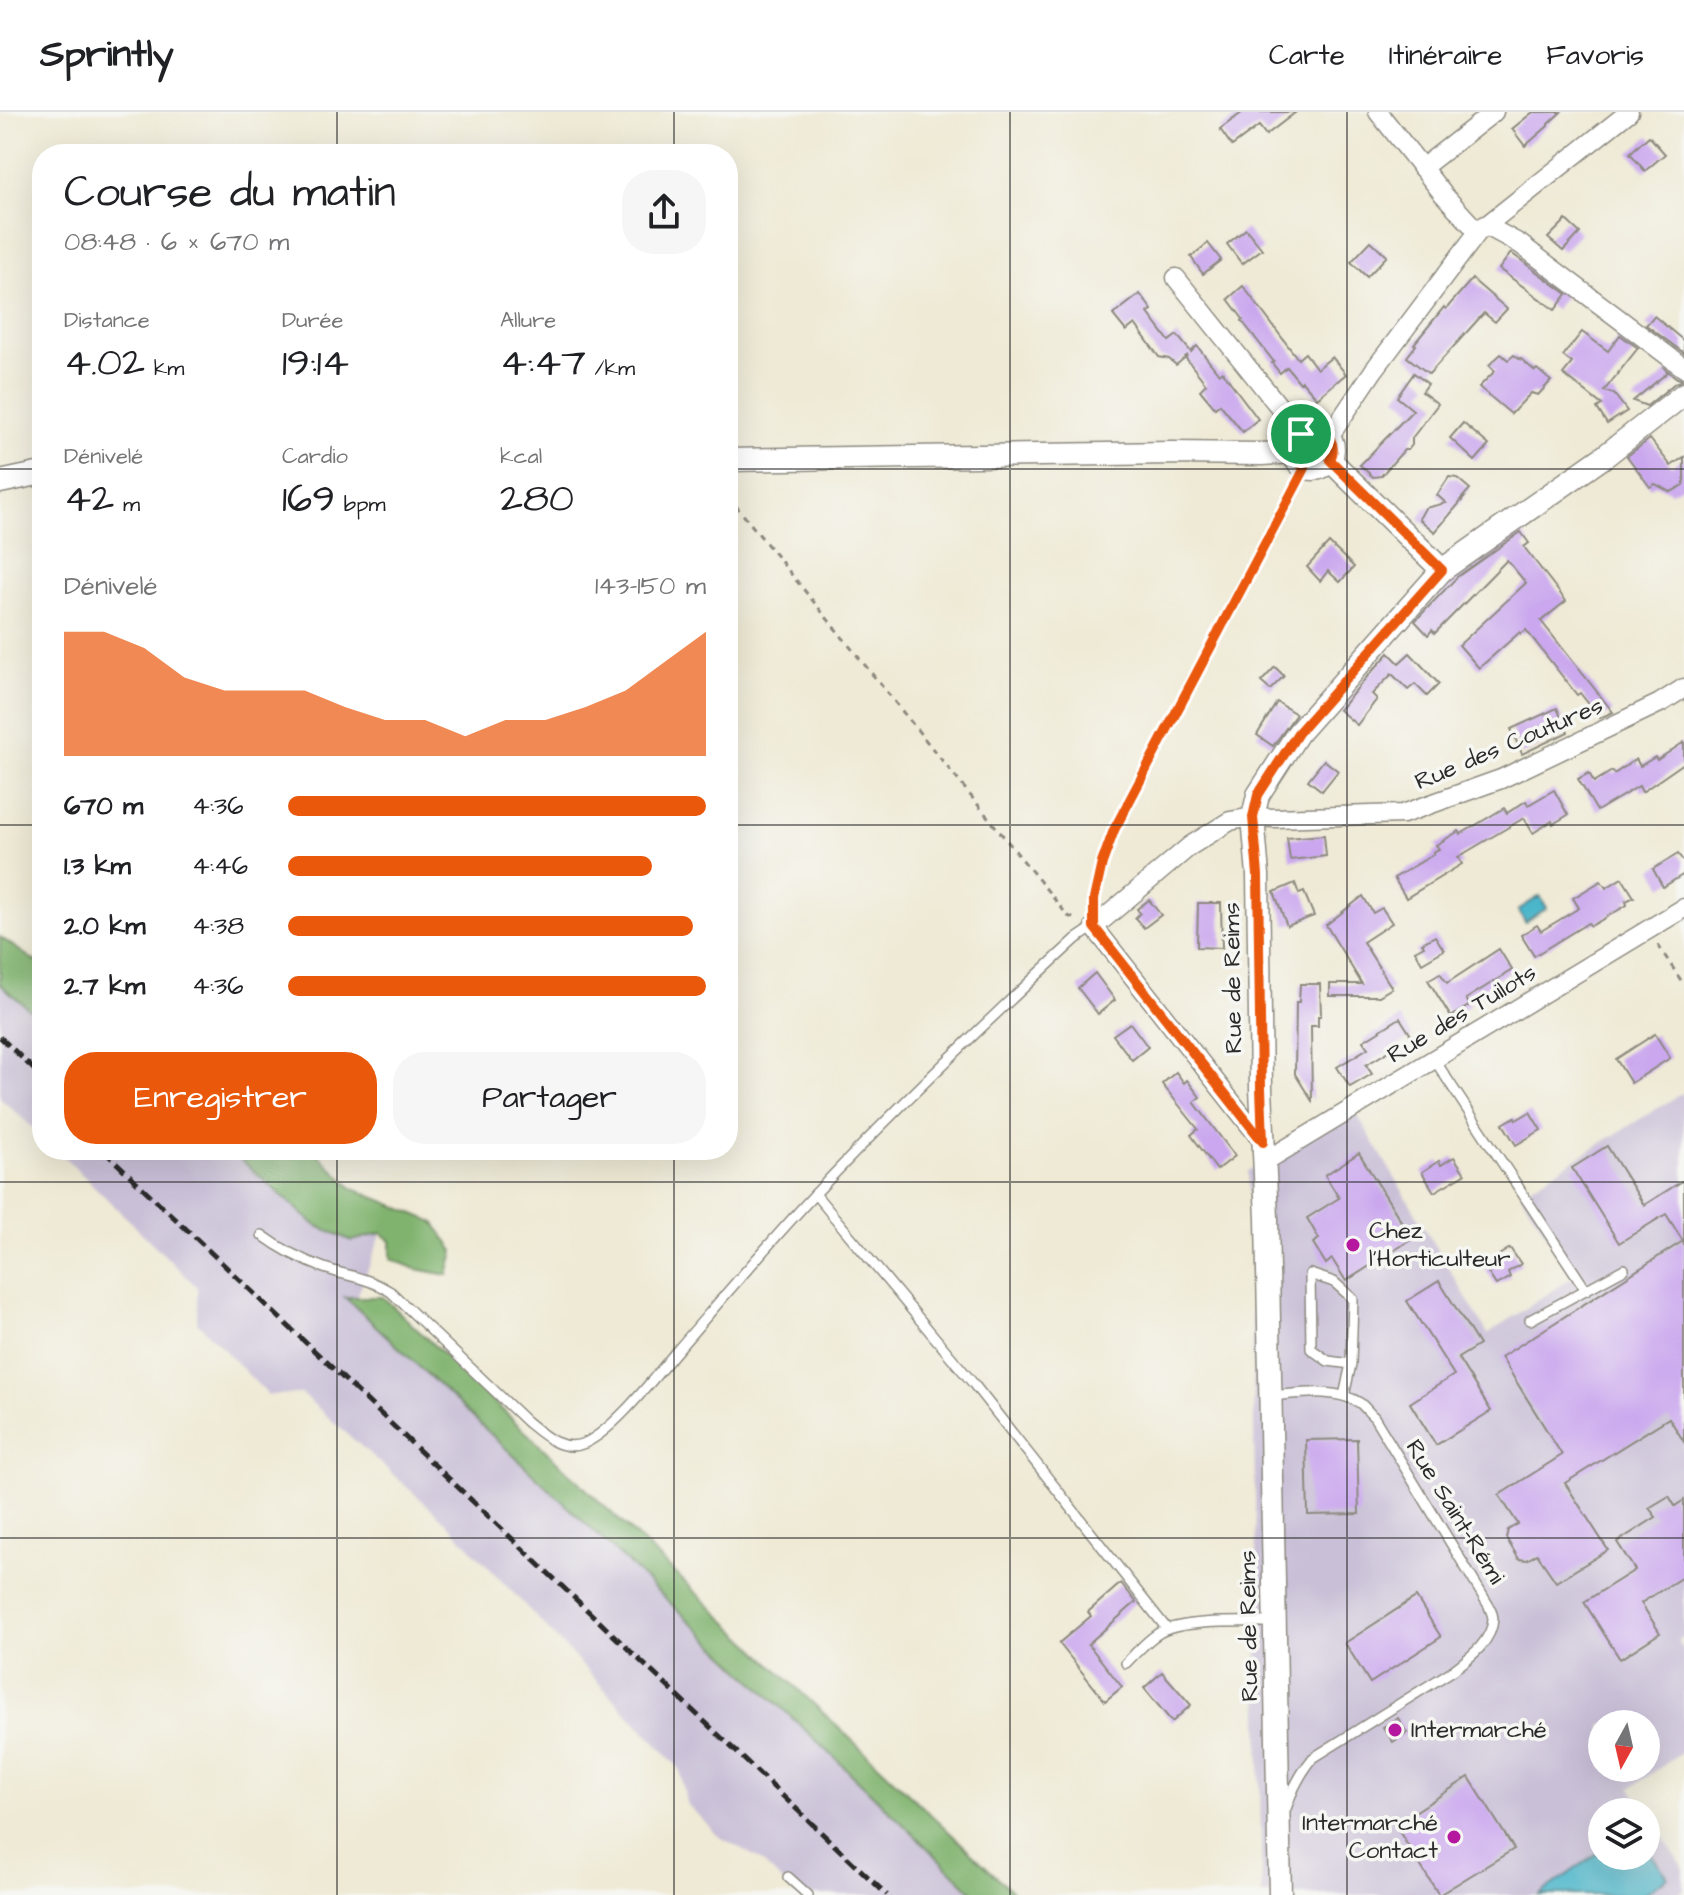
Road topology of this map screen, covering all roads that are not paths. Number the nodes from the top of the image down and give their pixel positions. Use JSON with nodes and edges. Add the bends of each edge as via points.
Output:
{"nodes":[{"id":1,"x":1378,"y":112,"type":"edge"},
{"id":2,"x":1494,"y":112,"type":"edge"},
{"id":3,"x":1629,"y":112,"type":"edge"},
{"id":4,"x":1422,"y":168,"type":"junction"},
{"id":5,"x":1482,"y":229,"type":"junction"},
{"id":6,"x":1176,"y":278,"type":"dead end"},
{"id":7,"x":1684,"y":368,"type":"edge"},
{"id":8,"x":1684,"y":394,"type":"edge"},
{"id":9,"x":1329,"y":437,"type":"junction"},
{"id":10,"x":1300,"y":451,"type":"junction"},
{"id":11,"x":738,"y":460,"type":"edge"},
{"id":12,"x":1330,"y":460,"type":"junction"},
{"id":13,"x":32,"y":475,"type":"edge"},
{"id":14,"x":0,"y":482,"type":"edge"},
{"id":15,"x":1442,"y":570,"type":"junction"},
{"id":16,"x":1684,"y":688,"type":"edge"},
{"id":17,"x":1253,"y":817,"type":"junction"},
{"id":18,"x":1684,"y":908,"type":"edge"},
{"id":19,"x":1094,"y":927,"type":"junction"},
{"id":20,"x":1434,"y":1059,"type":"junction"},
{"id":21,"x":1264,"y":1152,"type":"junction"},
{"id":22,"x":815,"y":1194,"type":"junction"},
{"id":23,"x":262,"y":1235,"type":"dead end"},
{"id":24,"x":1624,"y":1269,"type":"dead end"},
{"id":25,"x":1586,"y":1290,"type":"junction"},
{"id":26,"x":1530,"y":1320,"type":"dead end"},
{"id":27,"x":1351,"y":1364,"type":"junction"},
{"id":28,"x":1270,"y":1396,"type":"junction"},
{"id":29,"x":1344,"y":1396,"type":"junction"},
{"id":30,"x":1274,"y":1622,"type":"junction"},
{"id":31,"x":1167,"y":1629,"type":"junction"},
{"id":32,"x":1126,"y":1663,"type":"dead end"},
{"id":33,"x":1278,"y":1832,"type":"junction"},
{"id":34,"x":788,"y":1877,"type":"dead end"},
{"id":35,"x":808,"y":1895,"type":"edge"},
{"id":36,"x":1280,"y":1895,"type":"edge"}],
"edges":[{"from":1,"to":4,"type":"street"},
{"from":2,"to":4,"type":"street"},
{"from":3,"to":5,"type":"street"},
{"from":4,"to":5,"type":"street"},
{"from":5,"to":7,"type":"street","via":[[1520,244]]},
{"from":5,"to":9,"type":"street"},
{"from":6,"to":10,"type":"street"},
{"from":8,"to":15,"type":"street","name":"Rue de Reims"},
{"from":9,"to":10,"type":"street","via":[[1313,430]]},
{"from":9,"to":12,"type":"street"},
{"from":10,"to":11,"type":"street"},
{"from":10,"to":12,"type":"street","via":[[1319,468]]},
{"from":12,"to":15,"type":"street"},
{"from":13,"to":14,"type":"street"},
{"from":15,"to":17,"type":"street","name":"Rue de Reims","via":[[1298,733],[1258,795]]},
{"from":16,"to":17,"type":"street","name":"Rue des Coutures","via":[[1501,779],[1403,814]]},
{"from":17,"to":19,"type":"street","name":"Rue des Coutures","via":[[1230,821],[1190,846]]},
{"from":17,"to":21,"type":"street","name":"Rue de Reims"},
{"from":18,"to":20,"type":"street","name":"Rue des Tuilots"},
{"from":19,"to":21,"type":"street"},
{"from":19,"to":22,"type":"lane","via":[[1002,1008]]},
{"from":20,"to":21,"type":"street","name":"Rue des Tuilots"},
{"from":20,"to":25,"type":"lane"},
{"from":21,"to":28,"type":"street","name":"Rue de Reims"},
{"from":22,"to":23,"type":"lane","via":[[628,1407],[581,1445],[549,1440],[391,1292],[301,1259]]},
{"from":22,"to":31,"type":"lane"},
{"from":24,"to":25,"type":"lane"},
{"from":25,"to":26,"type":"lane"},
{"from":27,"to":27,"type":"lane","via":[[1353,1299],[1334,1282],[1310,1274],[1311,1349],[1328,1361]]},
{"from":27,"to":29,"type":"lane"},
{"from":28,"to":29,"type":"lane"},
{"from":28,"to":30,"type":"street","name":"Rue de Reims"},
{"from":29,"to":33,"type":"lane","name":"Rue Saint-Rémi","via":[[1374,1417],[1493,1619],[1483,1644],[1452,1671],[1313,1758],[1299,1775]]},
{"from":30,"to":31,"type":"lane"},
{"from":30,"to":33,"type":"street","name":"Rue de Reims"},
{"from":31,"to":32,"type":"lane"},
{"from":33,"to":36,"type":"street","name":"Rue de Reims"},
{"from":34,"to":35,"type":"lane"}]}
